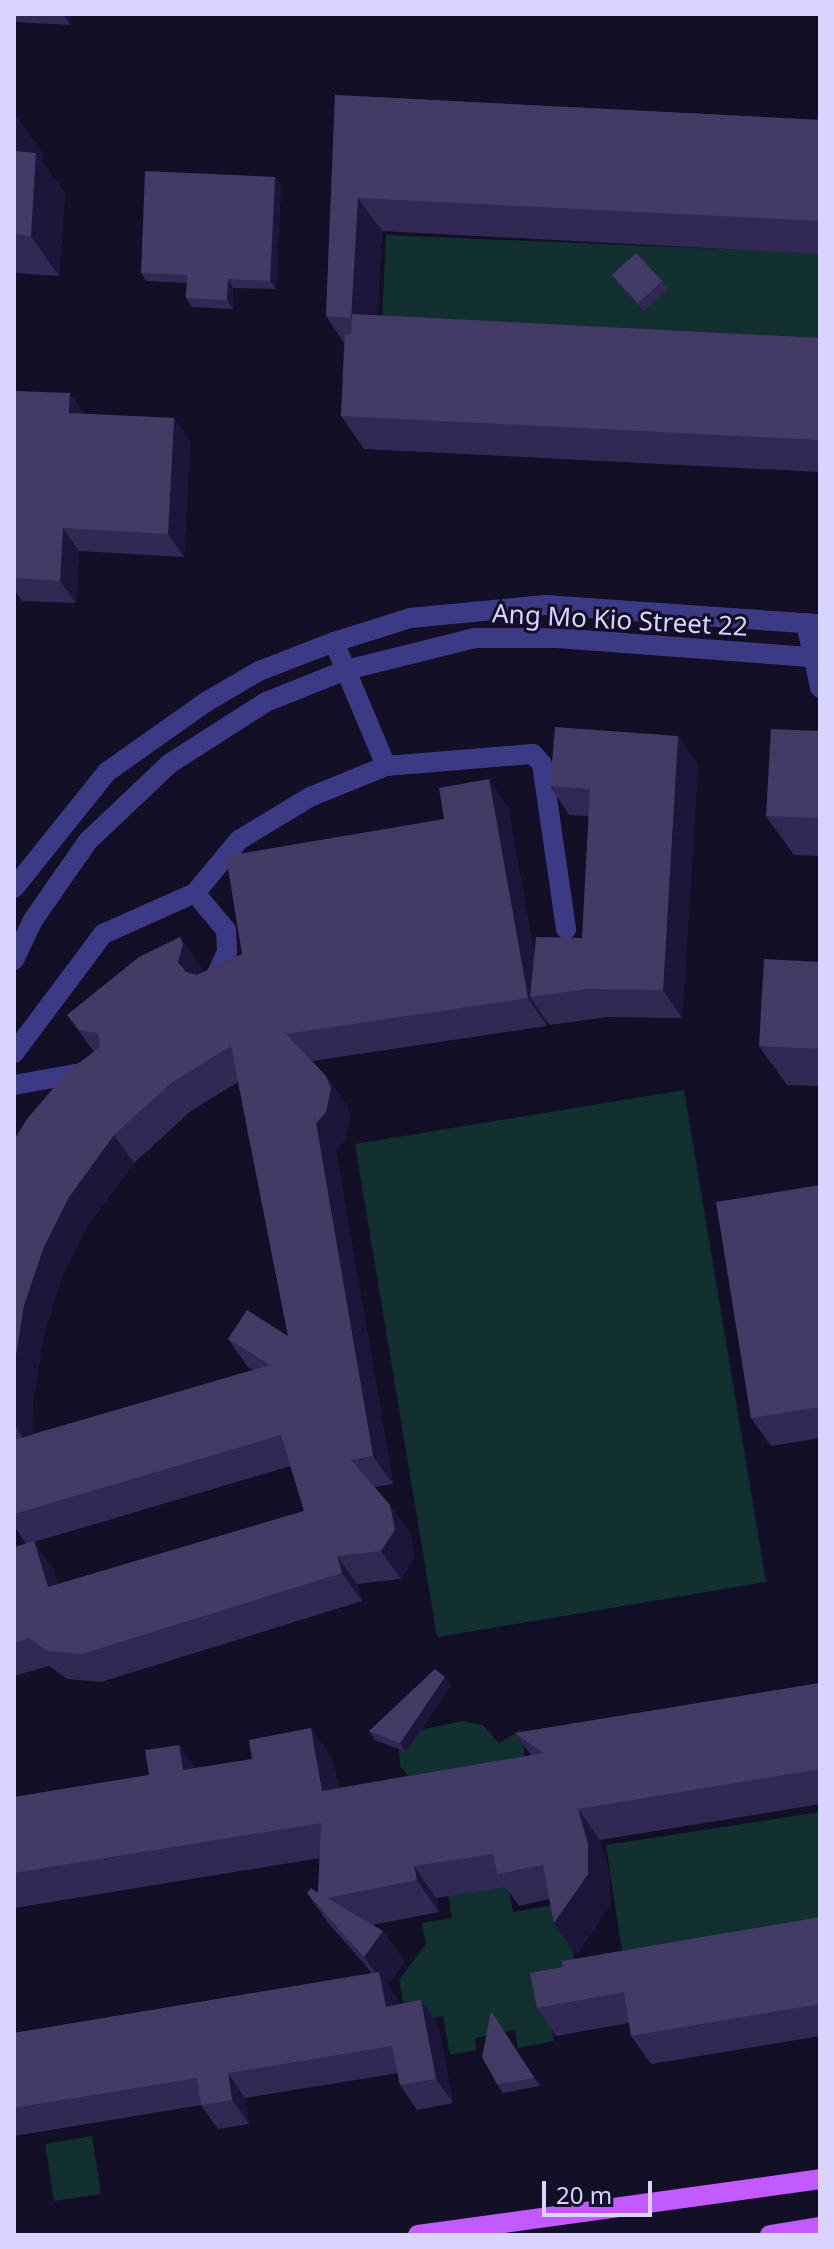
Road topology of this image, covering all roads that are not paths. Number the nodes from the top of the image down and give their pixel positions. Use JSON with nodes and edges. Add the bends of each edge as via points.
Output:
{"nodes":[{"id":1,"x":813,"y":624,"type":"edge"},
{"id":2,"x":334,"y":642,"type":"junction"},
{"id":3,"x":815,"y":658,"type":"edge"},
{"id":4,"x":346,"y":670,"type":"junction"},
{"id":5,"x":820,"y":687,"type":"edge"},
{"id":6,"x":386,"y":766,"type":"junction"},
{"id":7,"x":14,"y":888,"type":"edge"},
{"id":8,"x":195,"y":893,"type":"junction"},
{"id":9,"x":566,"y":929,"type":"dead end"},
{"id":10,"x":14,"y":960,"type":"edge"},
{"id":11,"x":210,"y":988,"type":"edge"},
{"id":12,"x":14,"y":1053,"type":"edge"},
{"id":13,"x":108,"y":1070,"type":"edge"},
{"id":14,"x":14,"y":1085,"type":"edge"},
{"id":15,"x":820,"y":2179,"type":"edge"},
{"id":16,"x":820,"y":2227,"type":"edge"},
{"id":17,"x":468,"y":2231,"type":"edge"},
{"id":18,"x":418,"y":2235,"type":"edge"},
{"id":19,"x":770,"y":2235,"type":"edge"}],
"edges":[{"from":1,"to":2,"type":"street","name":"Ang Mo Kio Street 22","via":[[545,605],[410,618]]},
{"from":1,"to":3,"type":"street"},
{"from":2,"to":4,"type":"street"},
{"from":2,"to":7,"type":"street","name":"Ang Mo Kio Street 22","via":[[259,671],[107,772]]},
{"from":3,"to":4,"type":"street","name":"Ang Mo Kio Street 22","via":[[557,638],[475,638]]},
{"from":3,"to":5,"type":"street"},
{"from":4,"to":6,"type":"street"},
{"from":4,"to":10,"type":"street","name":"Ang Mo Kio Street 22","via":[[266,702],[169,764],[88,841],[33,920]]},
{"from":6,"to":8,"type":"street","via":[[310,797],[239,840]]},
{"from":6,"to":9,"type":"street","via":[[533,754],[542,764]]},
{"from":8,"to":11,"type":"street","via":[[226,930],[227,952]]},
{"from":8,"to":12,"type":"street","via":[[103,934]]},
{"from":13,"to":14,"type":"street"},
{"from":15,"to":17,"type":"main road"},
{"from":16,"to":19,"type":"main road"},
{"from":17,"to":18,"type":"main road"}]}
